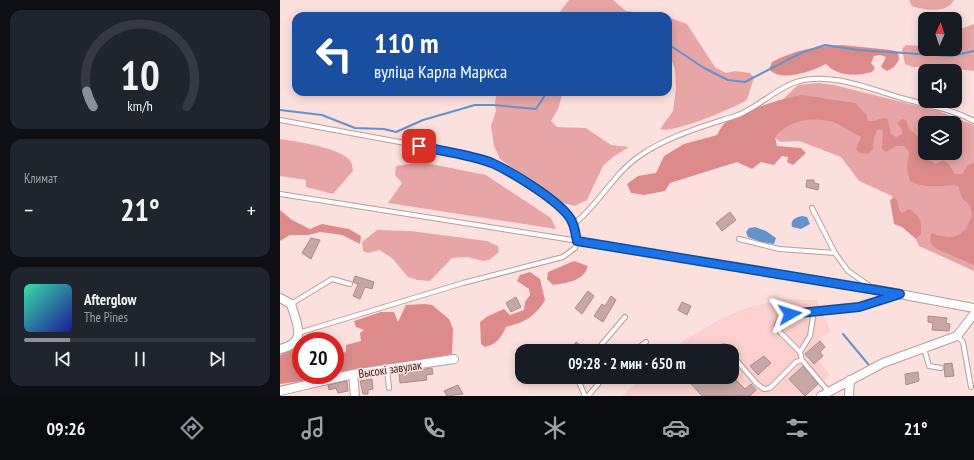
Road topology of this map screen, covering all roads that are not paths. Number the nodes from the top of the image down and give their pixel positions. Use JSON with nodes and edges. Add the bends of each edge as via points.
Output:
{"nodes":[{"id":1,"x":280,"y":120,"type":"edge"},
{"id":2,"x":974,"y":121,"type":"edge"},
{"id":3,"x":280,"y":194,"type":"edge"},
{"id":4,"x":812,"y":208,"type":"dead end"},
{"id":5,"x":574,"y":224,"type":"junction"},
{"id":6,"x":739,"y":239,"type":"dead end"},
{"id":7,"x":577,"y":241,"type":"junction"},
{"id":8,"x":834,"y":254,"type":"junction"},
{"id":9,"x":350,"y":284,"type":"dead end"},
{"id":10,"x":873,"y":289,"type":"junction"},
{"id":11,"x":900,"y":294,"type":"junction"},
{"id":12,"x":280,"y":298,"type":"edge"},
{"id":13,"x":291,"y":304,"type":"junction"},
{"id":14,"x":974,"y":308,"type":"edge"},
{"id":15,"x":814,"y":311,"type":"junction"},
{"id":16,"x":974,"y":314,"type":"edge"},
{"id":17,"x":625,"y":317,"type":"dead end"},
{"id":18,"x":298,"y":332,"type":"edge"},
{"id":19,"x":301,"y":332,"type":"edge"},
{"id":20,"x":957,"y":336,"type":"junction"},
{"id":21,"x":646,"y":342,"type":"dead end"},
{"id":22,"x":292,"y":344,"type":"edge"},
{"id":23,"x":602,"y":344,"type":"edge"},
{"id":24,"x":643,"y":344,"type":"edge"},
{"id":25,"x":924,"y":348,"type":"junction"},
{"id":26,"x":280,"y":349,"type":"edge"},
{"id":27,"x":800,"y":352,"type":"junction"},
{"id":28,"x":454,"y":359,"type":"dead end"},
{"id":29,"x":802,"y":360,"type":"junction"},
{"id":30,"x":739,"y":363,"type":"edge"},
{"id":31,"x":941,"y":368,"type":"dead end"},
{"id":32,"x":387,"y":369,"type":"junction"},
{"id":33,"x":353,"y":374,"type":"junction"},
{"id":34,"x":850,"y":380,"type":"junction"},
{"id":35,"x":579,"y":384,"type":"edge"},
{"id":36,"x":598,"y":384,"type":"edge"},
{"id":37,"x":971,"y":387,"type":"dead end"},
{"id":38,"x":390,"y":388,"type":"dead end"},
{"id":39,"x":280,"y":391,"type":"edge"},
{"id":40,"x":825,"y":394,"type":"edge"},
{"id":41,"x":355,"y":396,"type":"edge"},
{"id":42,"x":585,"y":396,"type":"edge"},
{"id":43,"x":588,"y":396,"type":"edge"},
{"id":44,"x":849,"y":396,"type":"edge"}],
"edges":[{"from":1,"to":5,"type":"lane","via":[[405,143],[491,163],[545,196],[561,208]]},
{"from":2,"to":5,"type":"lane","via":[[944,108],[833,79],[797,82],[742,113],[666,142],[638,157],[619,175],[586,215]]},
{"from":3,"to":7,"type":"lane"},
{"from":4,"to":8,"type":"lane"},
{"from":5,"to":7,"type":"lane"},
{"from":6,"to":8,"type":"lane","via":[[779,249]]},
{"from":7,"to":10,"type":"lane"},
{"from":7,"to":19,"type":"lane","via":[[575,248],[563,257],[463,283]]},
{"from":8,"to":10,"type":"lane","via":[[848,271]]},
{"from":9,"to":13,"type":"lane","via":[[332,279]]},
{"from":10,"to":11,"type":"street"},
{"from":11,"to":14,"type":"street"},
{"from":11,"to":15,"type":"lane","via":[[859,307]]},
{"from":12,"to":13,"type":"street"},
{"from":13,"to":18,"type":"street"},
{"from":15,"to":27,"type":"lane","via":[[810,336]]},
{"from":15,"to":27,"type":"lane","via":[[781,316],[777,324],[780,332]]},
{"from":16,"to":20,"type":"street"},
{"from":17,"to":23,"type":"lane"},
{"from":20,"to":25,"type":"street"},
{"from":20,"to":37,"type":"lane","via":[[963,342]]},
{"from":21,"to":24,"type":"lane"},
{"from":22,"to":26,"type":"street"},
{"from":25,"to":31,"type":"lane","via":[[929,366]]},
{"from":25,"to":34,"type":"street","via":[[883,363]]},
{"from":27,"to":29,"type":"lane"},
{"from":28,"to":32,"type":"street","name":"Высокі завулак"},
{"from":29,"to":30,"type":"lane","via":[[796,362],[770,388],[764,389]]},
{"from":29,"to":40,"type":"lane"},
{"from":32,"to":33,"type":"street","name":"Высокі завулак"},
{"from":32,"to":38,"type":"lane"},
{"from":33,"to":39,"type":"street","name":"Высокі завулак"},
{"from":33,"to":41,"type":"street"},
{"from":34,"to":40,"type":"street"},
{"from":34,"to":44,"type":"street"},
{"from":35,"to":42,"type":"lane"},
{"from":36,"to":43,"type":"lane"}]}
